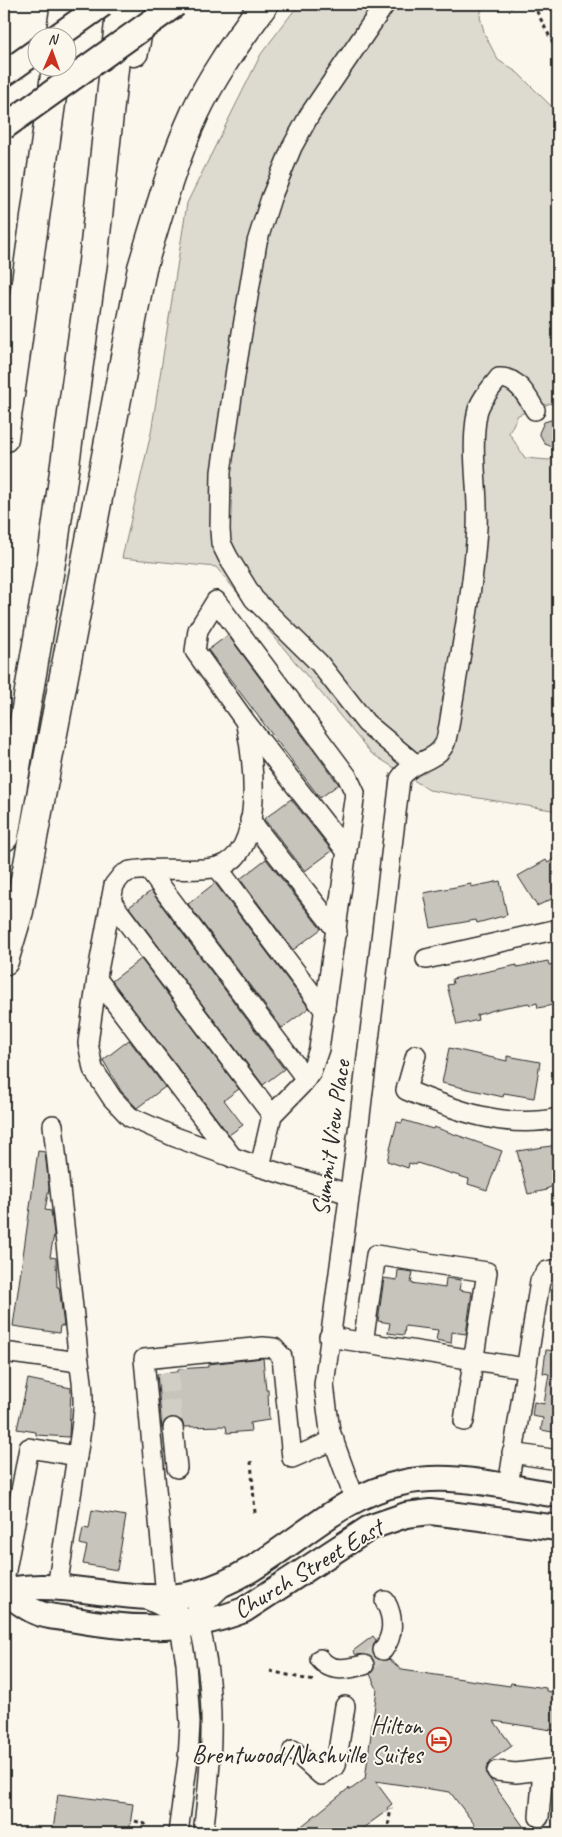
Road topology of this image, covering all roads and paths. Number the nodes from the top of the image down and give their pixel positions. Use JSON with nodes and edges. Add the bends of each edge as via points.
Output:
{"nodes":[{"id":1,"x":65,"y":4,"type":"edge"},
{"id":2,"x":103,"y":4,"type":"edge"},
{"id":3,"x":121,"y":4,"type":"edge"},
{"id":4,"x":143,"y":4,"type":"edge"},
{"id":5,"x":176,"y":4,"type":"edge"},
{"id":6,"x":264,"y":4,"type":"edge"},
{"id":7,"x":385,"y":4,"type":"edge"},
{"id":8,"x":516,"y":4,"type":"edge"},
{"id":9,"x":533,"y":4,"type":"edge"},
{"id":10,"x":510,"y":7,"type":"dead end"},
{"id":11,"x":61,"y":28,"type":"edge"},
{"id":12,"x":69,"y":28,"type":"edge"},
{"id":13,"x":558,"y":49,"type":"edge"},
{"id":14,"x":28,"y":57,"type":"edge"},
{"id":15,"x":4,"y":74,"type":"edge"},
{"id":16,"x":55,"y":78,"type":"edge"},
{"id":17,"x":4,"y":127,"type":"edge"},
{"id":18,"x":93,"y":262,"type":"junction"},
{"id":19,"x":7,"y":397,"type":"edge"},
{"id":20,"x":535,"y":410,"type":"dead end"},
{"id":21,"x":4,"y":438,"type":"edge"},
{"id":22,"x":245,"y":721,"type":"junction"},
{"id":23,"x":415,"y":764,"type":"junction"},
{"id":24,"x":250,"y":820,"type":"junction"},
{"id":25,"x":4,"y":837,"type":"edge"},
{"id":26,"x":347,"y":852,"type":"junction"},
{"id":27,"x":217,"y":867,"type":"junction"},
{"id":28,"x":148,"y":869,"type":"junction"},
{"id":29,"x":111,"y":901,"type":"junction"},
{"id":30,"x":558,"y":929,"type":"edge"},
{"id":31,"x":337,"y":931,"type":"junction"},
{"id":32,"x":426,"y":959,"type":"dead end"},
{"id":33,"x":4,"y":961,"type":"edge"},
{"id":34,"x":97,"y":978,"type":"junction"},
{"id":35,"x":325,"y":1010,"type":"junction"},
{"id":36,"x":416,"y":1055,"type":"dead end"},
{"id":37,"x":306,"y":1079,"type":"junction"},
{"id":38,"x":272,"y":1115,"type":"junction"},
{"id":39,"x":558,"y":1118,"type":"edge"},
{"id":40,"x":53,"y":1125,"type":"dead end"},
{"id":41,"x":233,"y":1158,"type":"junction"},
{"id":42,"x":260,"y":1168,"type":"junction"},
{"id":43,"x":348,"y":1194,"type":"junction"},
{"id":44,"x":558,"y":1269,"type":"edge"},
{"id":45,"x":329,"y":1338,"type":"junction"},
{"id":46,"x":363,"y":1343,"type":"junction"},
{"id":47,"x":11,"y":1353,"type":"dead end"},
{"id":48,"x":473,"y":1360,"type":"junction"},
{"id":49,"x":79,"y":1362,"type":"junction"},
{"id":50,"x":526,"y":1368,"type":"junction"},
{"id":51,"x":464,"y":1421,"type":"dead end"},
{"id":52,"x":173,"y":1428,"type":"tunnel mouth"},
{"id":53,"x":334,"y":1440,"type":"junction"},
{"id":54,"x":512,"y":1453,"type":"junction"},
{"id":55,"x":76,"y":1456,"type":"junction"},
{"id":56,"x":558,"y":1460,"type":"edge"},
{"id":57,"x":251,"y":1461,"type":"dead end"},
{"id":58,"x":177,"y":1468,"type":"dead end"},
{"id":59,"x":508,"y":1486,"type":"junction"},
{"id":60,"x":558,"y":1495,"type":"edge"},
{"id":61,"x":355,"y":1500,"type":"junction"},
{"id":62,"x":254,"y":1513,"type":"dead end"},
{"id":63,"x":558,"y":1528,"type":"edge"},
{"id":64,"x":4,"y":1581,"type":"edge"},
{"id":65,"x":227,"y":1583,"type":"junction"},
{"id":66,"x":57,"y":1588,"type":"junction"},
{"id":67,"x":4,"y":1591,"type":"edge"},
{"id":68,"x":166,"y":1596,"type":"junction"},
{"id":69,"x":142,"y":1597,"type":"junction"},
{"id":70,"x":385,"y":1601,"type":"dead end"},
{"id":71,"x":189,"y":1623,"type":"junction"},
{"id":72,"x":383,"y":1650,"type":"tunnel mouth"},
{"id":73,"x":320,"y":1659,"type":"dead end"},
{"id":74,"x":364,"y":1665,"type":"tunnel mouth"},
{"id":75,"x":270,"y":1671,"type":"dead end"},
{"id":76,"x":314,"y":1681,"type":"dead end"},
{"id":77,"x":345,"y":1706,"type":"dead end"},
{"id":78,"x":293,"y":1750,"type":"dead end"},
{"id":79,"x":551,"y":1769,"type":"edge"},
{"id":80,"x":497,"y":1770,"type":"dead end"},
{"id":81,"x":186,"y":1776,"type":"junction"},
{"id":82,"x":210,"y":1776,"type":"junction"},
{"id":83,"x":391,"y":1808,"type":"dead end"},
{"id":84,"x":539,"y":1817,"type":"dead end"},
{"id":85,"x":135,"y":1821,"type":"dead end"},
{"id":86,"x":149,"y":1833,"type":"edge"},
{"id":87,"x":178,"y":1833,"type":"edge"},
{"id":88,"x":203,"y":1833,"type":"edge"},
{"id":89,"x":387,"y":1833,"type":"edge"}],
"edges":[{"from":1,"to":11,"type":"highway"},
{"from":2,"to":12,"type":"main road","bridge":true},
{"from":3,"to":18,"type":"highway"},
{"from":4,"to":18,"type":"highway"},
{"from":5,"to":17,"type":"main road","bridge":true},
{"from":6,"to":33,"type":"highway","via":[[224,60],[195,112],[168,178],[142,268],[19,911]]},
{"from":7,"to":23,"type":"street","via":[[310,114],[292,147],[257,242],[221,472],[220,530],[221,543],[254,599],[319,664],[377,734]]},
{"from":8,"to":10,"type":"path"},
{"from":9,"to":13,"type":"path"},
{"from":14,"to":15,"type":"main road"},
{"from":16,"to":19,"type":"highway"},
{"from":18,"to":25,"type":"highway","via":[[53,551]]},
{"from":19,"to":21,"type":"highway"},
{"from":20,"to":23,"type":"street","via":[[515,382],[499,378],[477,412],[476,539],[449,726],[444,745],[436,754]]},
{"from":22,"to":24,"type":"street","via":[[253,779]]},
{"from":22,"to":26,"type":"street"},
{"from":22,"to":26,"type":"street","via":[[195,651],[198,630],[216,601],[347,776],[355,793]]},
{"from":23,"to":43,"type":"street","name":"Summit View Place","via":[[406,769],[400,779]]},
{"from":24,"to":27,"type":"street","via":[[243,848],[231,860]]},
{"from":24,"to":31,"type":"street"},
{"from":26,"to":31,"type":"street"},
{"from":27,"to":28,"type":"street"},
{"from":27,"to":35,"type":"street"},
{"from":28,"to":29,"type":"street","via":[[122,875],[114,885]]},
{"from":28,"to":37,"type":"street"},
{"from":29,"to":34,"type":"street"},
{"from":29,"to":38,"type":"street"},
{"from":30,"to":32,"type":"street"},
{"from":31,"to":35,"type":"street"},
{"from":34,"to":41,"type":"street"},
{"from":34,"to":41,"type":"street","via":[[88,1052],[93,1069],[112,1098],[137,1120]]},
{"from":35,"to":37,"type":"street","via":[[319,1049]]},
{"from":36,"to":39,"type":"street","via":[[406,1090],[490,1118],[528,1122]]},
{"from":37,"to":38,"type":"street"},
{"from":38,"to":42,"type":"street"},
{"from":40,"to":49,"type":"street"},
{"from":41,"to":42,"type":"street"},
{"from":42,"to":43,"type":"street"},
{"from":43,"to":45,"type":"street","name":"Summit View Place"},
{"from":44,"to":50,"type":"street","via":[[547,1271],[540,1281]]},
{"from":45,"to":46,"type":"street"},
{"from":45,"to":53,"type":"street","name":"Summit View Place","via":[[324,1393],[327,1420]]},
{"from":46,"to":48,"type":"street"},
{"from":46,"to":48,"type":"street","via":[[376,1255],[487,1272]]},
{"from":47,"to":49,"type":"street"},
{"from":48,"to":50,"type":"street"},
{"from":48,"to":51,"type":"street"},
{"from":49,"to":55,"type":"street","via":[[84,1414]]},
{"from":50,"to":54,"type":"street"},
{"from":52,"to":58,"type":"street"},
{"from":53,"to":61,"type":"street","name":"Summit View Place"},
{"from":53,"to":68,"type":"street","via":[[292,1458],[282,1357],[269,1346],[168,1365],[144,1359]]},
{"from":54,"to":56,"type":"street"},
{"from":54,"to":59,"type":"street"},
{"from":55,"to":64,"type":"street","via":[[30,1448]]},
{"from":55,"to":66,"type":"street"},
{"from":57,"to":62,"type":"path"},
{"from":59,"to":60,"type":"main road","name":"Church Street East"},
{"from":59,"to":61,"type":"main road","name":"Church Street East","via":[[418,1480],[386,1486]]},
{"from":61,"to":65,"type":"main road","name":"Church Street East"},
{"from":63,"to":71,"type":"main road","name":"Church Street East","via":[[430,1512],[406,1515],[371,1527],[244,1610],[222,1619]]},
{"from":65,"to":68,"type":"main road","name":"Church Street East","via":[[198,1592]]},
{"from":65,"to":71,"type":"street"},
{"from":66,"to":67,"type":"main road","name":"Church Street East"},
{"from":66,"to":69,"type":"main road","name":"Church Street East"},
{"from":67,"to":71,"type":"main road","name":"Church Street East","via":[[36,1612],[128,1628]]},
{"from":68,"to":69,"type":"main road","name":"Church Street East"},
{"from":69,"to":71,"type":"street"},
{"from":70,"to":72,"type":"street","via":[[392,1625],[388,1644]]},
{"from":71,"to":81,"type":"street"},
{"from":71,"to":82,"type":"street","via":[[211,1698]]},
{"from":73,"to":74,"type":"street","via":[[328,1667],[341,1669]]},
{"from":75,"to":76,"type":"path"},
{"from":77,"to":78,"type":"street","via":[[336,1765],[321,1775]]},
{"from":79,"to":80,"type":"street"},
{"from":79,"to":84,"type":"street"},
{"from":81,"to":82,"type":"street"},
{"from":81,"to":87,"type":"street"},
{"from":82,"to":88,"type":"street"},
{"from":83,"to":89,"type":"path"},
{"from":85,"to":86,"type":"path","via":[[145,1824]]}]}
